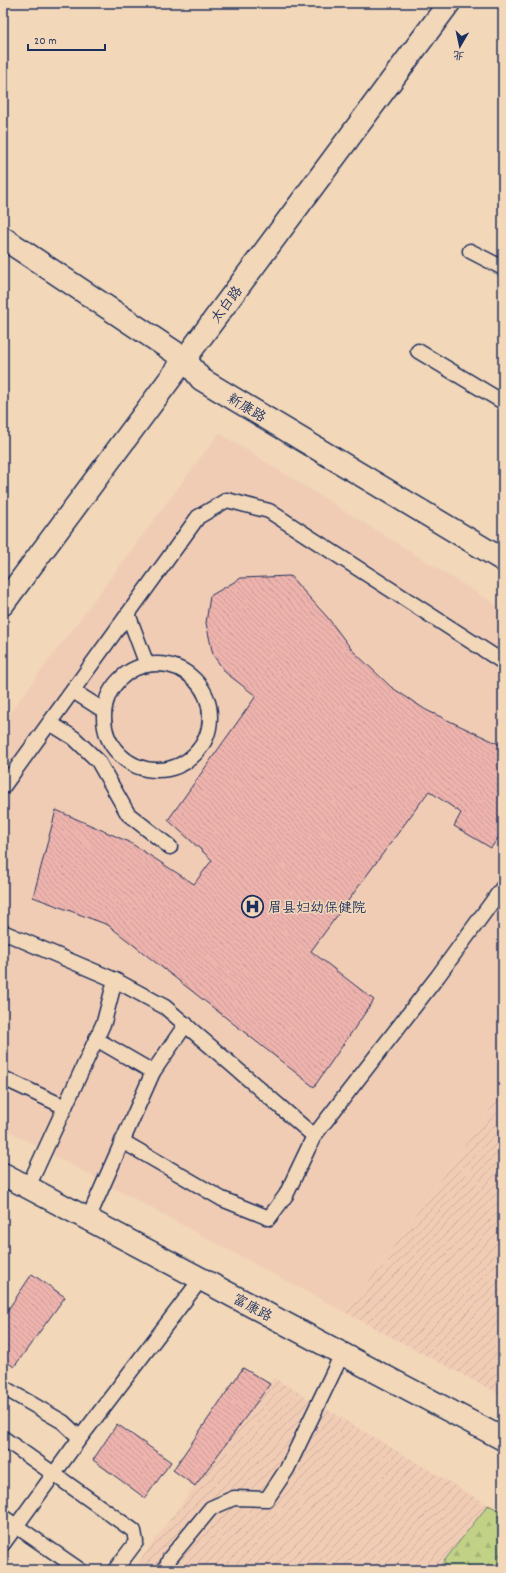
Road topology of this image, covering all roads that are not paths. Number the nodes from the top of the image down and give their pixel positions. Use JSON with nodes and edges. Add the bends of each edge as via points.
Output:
{"nodes":[{"id":1,"x":449,"y":3,"type":"edge"},
{"id":2,"x":3,"y":238,"type":"edge"},
{"id":3,"x":470,"y":251,"type":"dead end"},
{"id":4,"x":503,"y":268,"type":"edge"},
{"id":5,"x":418,"y":351,"type":"dead end"},
{"id":6,"x":185,"y":359,"type":"junction"},
{"id":7,"x":503,"y":402,"type":"edge"},
{"id":8,"x":503,"y":560,"type":"edge"},
{"id":9,"x":3,"y":604,"type":"edge"},
{"id":10,"x":128,"y":614,"type":"junction"},
{"id":11,"x":503,"y":662,"type":"edge"},
{"id":12,"x":147,"y":665,"type":"junction"},
{"id":13,"x":73,"y":690,"type":"junction"},
{"id":14,"x":104,"y":710,"type":"junction"},
{"id":15,"x":50,"y":723,"type":"junction"},
{"id":16,"x":3,"y":787,"type":"edge"},
{"id":17,"x":170,"y":847,"type":"dead end"},
{"id":18,"x":503,"y":887,"type":"edge"},
{"id":19,"x":3,"y":932,"type":"edge"},
{"id":20,"x":115,"y":980,"type":"junction"},
{"id":21,"x":186,"y":1024,"type":"junction"},
{"id":22,"x":96,"y":1040,"type":"junction"},
{"id":23,"x":153,"y":1072,"type":"junction"},
{"id":24,"x":3,"y":1078,"type":"edge"},
{"id":25,"x":65,"y":1107,"type":"junction"},
{"id":26,"x":314,"y":1136,"type":"junction"},
{"id":27,"x":122,"y":1141,"type":"junction"},
{"id":28,"x":3,"y":1174,"type":"edge"},
{"id":29,"x":28,"y":1187,"type":"junction"},
{"id":30,"x":88,"y":1219,"type":"junction"},
{"id":31,"x":201,"y":1279,"type":"junction"},
{"id":32,"x":342,"y":1354,"type":"junction"},
{"id":33,"x":3,"y":1389,"type":"edge"},
{"id":34,"x":3,"y":1438,"type":"edge"},
{"id":35,"x":80,"y":1438,"type":"junction"},
{"id":36,"x":503,"y":1440,"type":"edge"},
{"id":37,"x":53,"y":1474,"type":"junction"},
{"id":38,"x":3,"y":1517,"type":"edge"},
{"id":39,"x":16,"y":1526,"type":"junction"},
{"id":40,"x":3,"y":1544,"type":"edge"},
{"id":41,"x":80,"y":1570,"type":"edge"},
{"id":42,"x":115,"y":1570,"type":"edge"},
{"id":43,"x":165,"y":1570,"type":"edge"}],
"edges":[{"from":1,"to":6,"type":"main road","name":"太白路"},
{"from":2,"to":6,"type":"main road","name":"新康路"},
{"from":3,"to":4,"type":"lane"},
{"from":5,"to":7,"type":"lane"},
{"from":6,"to":8,"type":"main road","name":"新康路","via":[[201,379]]},
{"from":6,"to":9,"type":"main road","name":"太白路"},
{"from":10,"to":11,"type":"lane","via":[[198,517],[227,500],[269,511]]},
{"from":10,"to":12,"type":"lane"},
{"from":10,"to":13,"type":"lane"},
{"from":12,"to":14,"type":"lane","via":[[131,670],[118,680],[108,694]]},
{"from":12,"to":14,"type":"lane","via":[[164,664],[181,670],[196,681],[206,696],[210,714],[208,732],[200,748],[187,761],[171,769],[152,771],[135,766],[120,757],[110,744],[104,727]]},
{"from":13,"to":14,"type":"lane"},
{"from":13,"to":15,"type":"lane"},
{"from":15,"to":16,"type":"lane"},
{"from":15,"to":17,"type":"lane","via":[[74,738],[98,761],[128,814]]},
{"from":18,"to":26,"type":"lane","via":[[438,976]]},
{"from":19,"to":20,"type":"lane"},
{"from":20,"to":21,"type":"lane","via":[[165,1007]]},
{"from":20,"to":22,"type":"lane","via":[[104,1022]]},
{"from":21,"to":23,"type":"lane"},
{"from":21,"to":26,"type":"lane"},
{"from":22,"to":23,"type":"lane"},
{"from":22,"to":25,"type":"lane"},
{"from":23,"to":27,"type":"lane"},
{"from":24,"to":25,"type":"lane"},
{"from":25,"to":29,"type":"lane"},
{"from":26,"to":27,"type":"lane","via":[[286,1195],[269,1218],[222,1199]]},
{"from":27,"to":30,"type":"lane"},
{"from":28,"to":29,"type":"main road","name":"富康路"},
{"from":29,"to":30,"type":"main road","name":"富康路"},
{"from":30,"to":31,"type":"main road","name":"富康路"},
{"from":31,"to":32,"type":"main road","name":"富康路"},
{"from":31,"to":35,"type":"lane"},
{"from":32,"to":36,"type":"main road","name":"富康路"},
{"from":32,"to":43,"type":"lane","via":[[287,1469],[267,1499],[234,1498],[211,1508],[170,1558]]},
{"from":33,"to":35,"type":"lane","via":[[63,1422]]},
{"from":34,"to":37,"type":"lane"},
{"from":35,"to":37,"type":"lane"},
{"from":37,"to":39,"type":"lane"},
{"from":37,"to":42,"type":"lane","via":[[134,1531],[136,1542]]},
{"from":38,"to":39,"type":"lane"},
{"from":39,"to":40,"type":"lane"},
{"from":39,"to":41,"type":"lane"}]}
